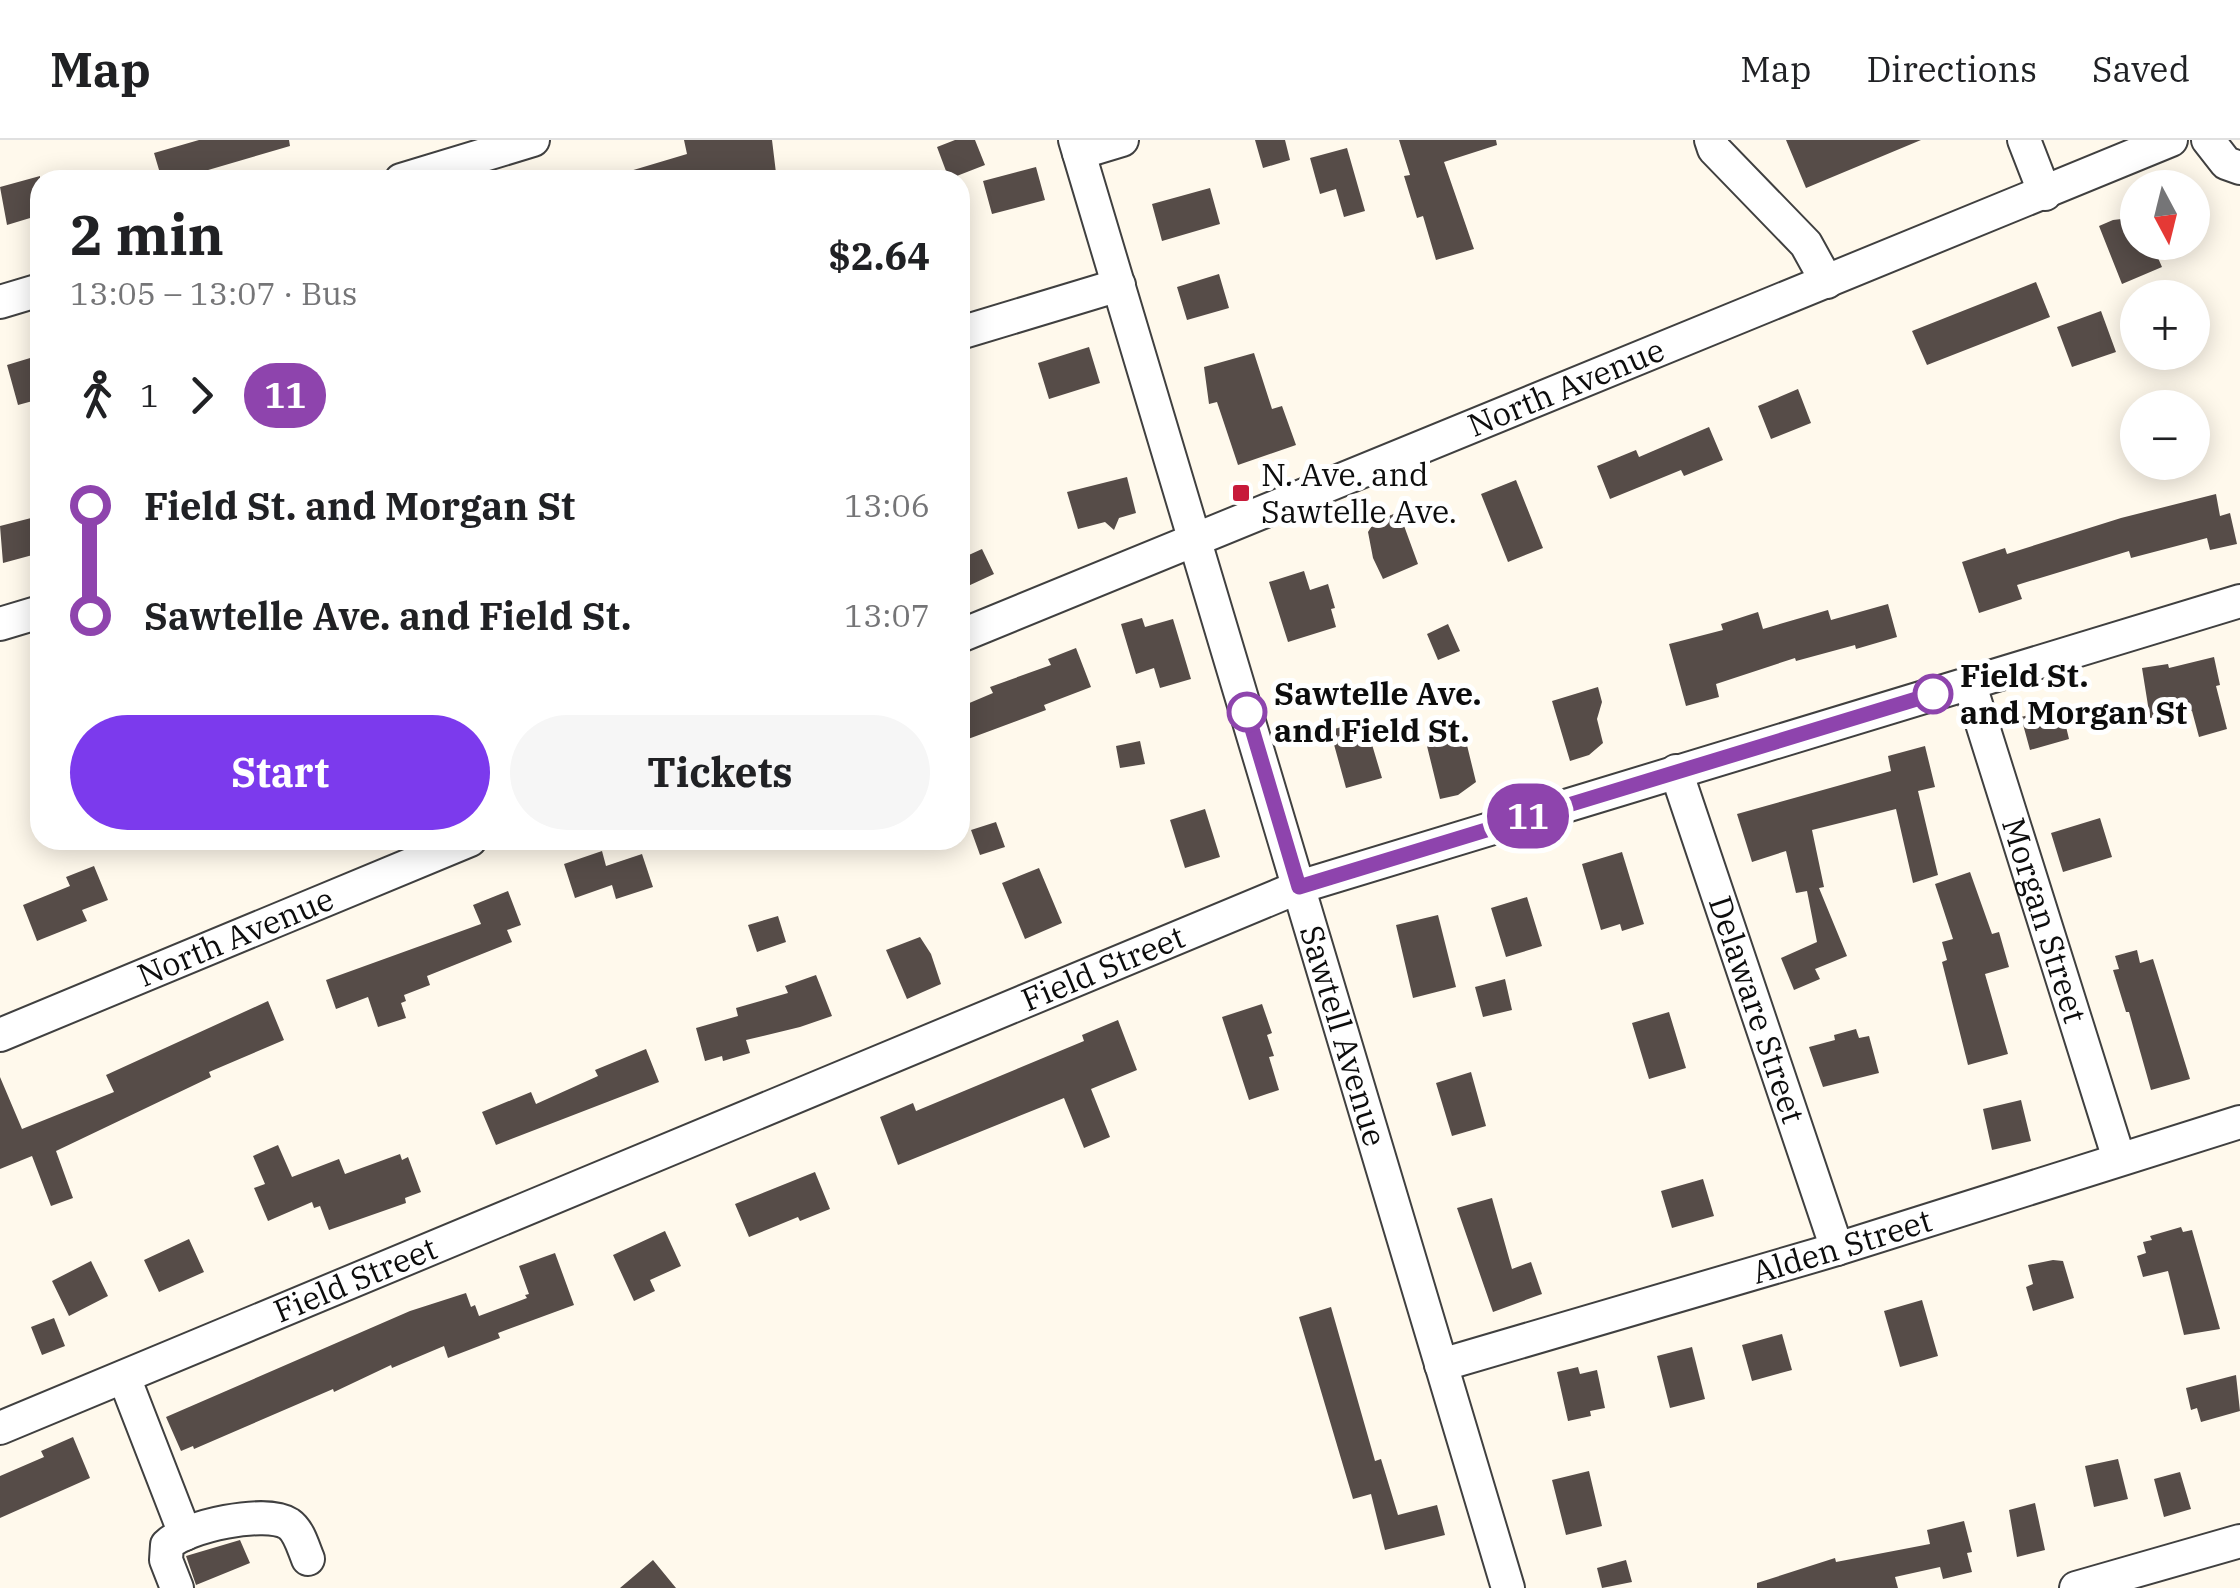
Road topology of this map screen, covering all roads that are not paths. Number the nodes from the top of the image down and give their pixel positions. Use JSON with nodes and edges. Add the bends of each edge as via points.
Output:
{"nodes":[{"id":1,"x":533,"y":140,"type":"edge"},
{"id":2,"x":1122,"y":140,"type":"edge"},
{"id":3,"x":1711,"y":140,"type":"edge"},
{"id":4,"x":2024,"y":140,"type":"edge"},
{"id":5,"x":2171,"y":140,"type":"edge"},
{"id":6,"x":2208,"y":140,"type":"edge"},
{"id":7,"x":1076,"y":146,"type":"edge"},
{"id":8,"x":2240,"y":168,"type":"edge"},
{"id":9,"x":435,"y":170,"type":"edge"},
{"id":10,"x":2045,"y":194,"type":"junction"},
{"id":11,"x":1827,"y":282,"type":"junction"},
{"id":12,"x":1119,"y":285,"type":"junction"},
{"id":13,"x":30,"y":293,"type":"edge"},
{"id":14,"x":0,"y":302,"type":"edge"},
{"id":15,"x":970,"y":330,"type":"edge"},
{"id":16,"x":1195,"y":539,"type":"junction"},
{"id":17,"x":2240,"y":602,"type":"edge"},
{"id":18,"x":30,"y":615,"type":"edge"},
{"id":19,"x":0,"y":624,"type":"edge"},
{"id":20,"x":970,"y":632,"type":"edge"},
{"id":21,"x":1969,"y":682,"type":"junction"},
{"id":22,"x":1676,"y":771,"type":"junction"},
{"id":23,"x":446,"y":850,"type":"edge"},
{"id":24,"x":1299,"y":887,"type":"junction"},
{"id":25,"x":0,"y":1035,"type":"edge"},
{"id":26,"x":2240,"y":1122,"type":"edge"},
{"id":27,"x":2118,"y":1160,"type":"junction"},
{"id":28,"x":1836,"y":1249,"type":"junction"},
{"id":29,"x":1442,"y":1365,"type":"junction"},
{"id":30,"x":124,"y":1377,"type":"junction"},
{"id":31,"x":0,"y":1428,"type":"edge"},
{"id":32,"x":185,"y":1534,"type":"junction"},
{"id":33,"x":2240,"y":1541,"type":"edge"},
{"id":34,"x":308,"y":1558,"type":"dead end"},
{"id":35,"x":177,"y":1588,"type":"edge"},
{"id":36,"x":1508,"y":1588,"type":"edge"},
{"id":37,"x":2076,"y":1588,"type":"edge"}],
"edges":[{"from":1,"to":9,"type":"street"},
{"from":2,"to":7,"type":"street"},
{"from":3,"to":11,"type":"street","via":[[1806,244]]},
{"from":4,"to":10,"type":"street"},
{"from":5,"to":10,"type":"street","name":"North Avenue"},
{"from":6,"to":8,"type":"street","via":[[2226,163]]},
{"from":7,"to":12,"type":"street","name":"Sawtell Avenue"},
{"from":10,"to":11,"type":"street","name":"North Avenue"},
{"from":11,"to":16,"type":"street","name":"North Avenue"},
{"from":12,"to":15,"type":"street"},
{"from":12,"to":16,"type":"street","name":"Sawtell Avenue"},
{"from":13,"to":14,"type":"street"},
{"from":16,"to":20,"type":"street","name":"North Avenue"},
{"from":16,"to":24,"type":"street","name":"Sawtell Avenue"},
{"from":17,"to":21,"type":"street","name":"Field Street"},
{"from":18,"to":19,"type":"street"},
{"from":21,"to":22,"type":"street","name":"Field Street"},
{"from":21,"to":27,"type":"street","name":"Morgan Street"},
{"from":22,"to":24,"type":"street","name":"Field Street"},
{"from":22,"to":28,"type":"street","name":"Delaware Street"},
{"from":23,"to":25,"type":"street","name":"North Avenue"},
{"from":24,"to":29,"type":"street","name":"Sawtell Avenue"},
{"from":24,"to":30,"type":"street","name":"Field Street"},
{"from":26,"to":27,"type":"street","name":"Alden Street"},
{"from":27,"to":28,"type":"street","name":"Alden Street"},
{"from":28,"to":29,"type":"street","name":"Alden Street"},
{"from":29,"to":36,"type":"street","name":"Sawtell Avenue"},
{"from":30,"to":31,"type":"street","name":"Field Street"},
{"from":30,"to":32,"type":"street"},
{"from":32,"to":34,"type":"street","via":[[268,1517],[294,1527]]},
{"from":32,"to":35,"type":"street","via":[[166,1551]]},
{"from":33,"to":37,"type":"street"}]}
